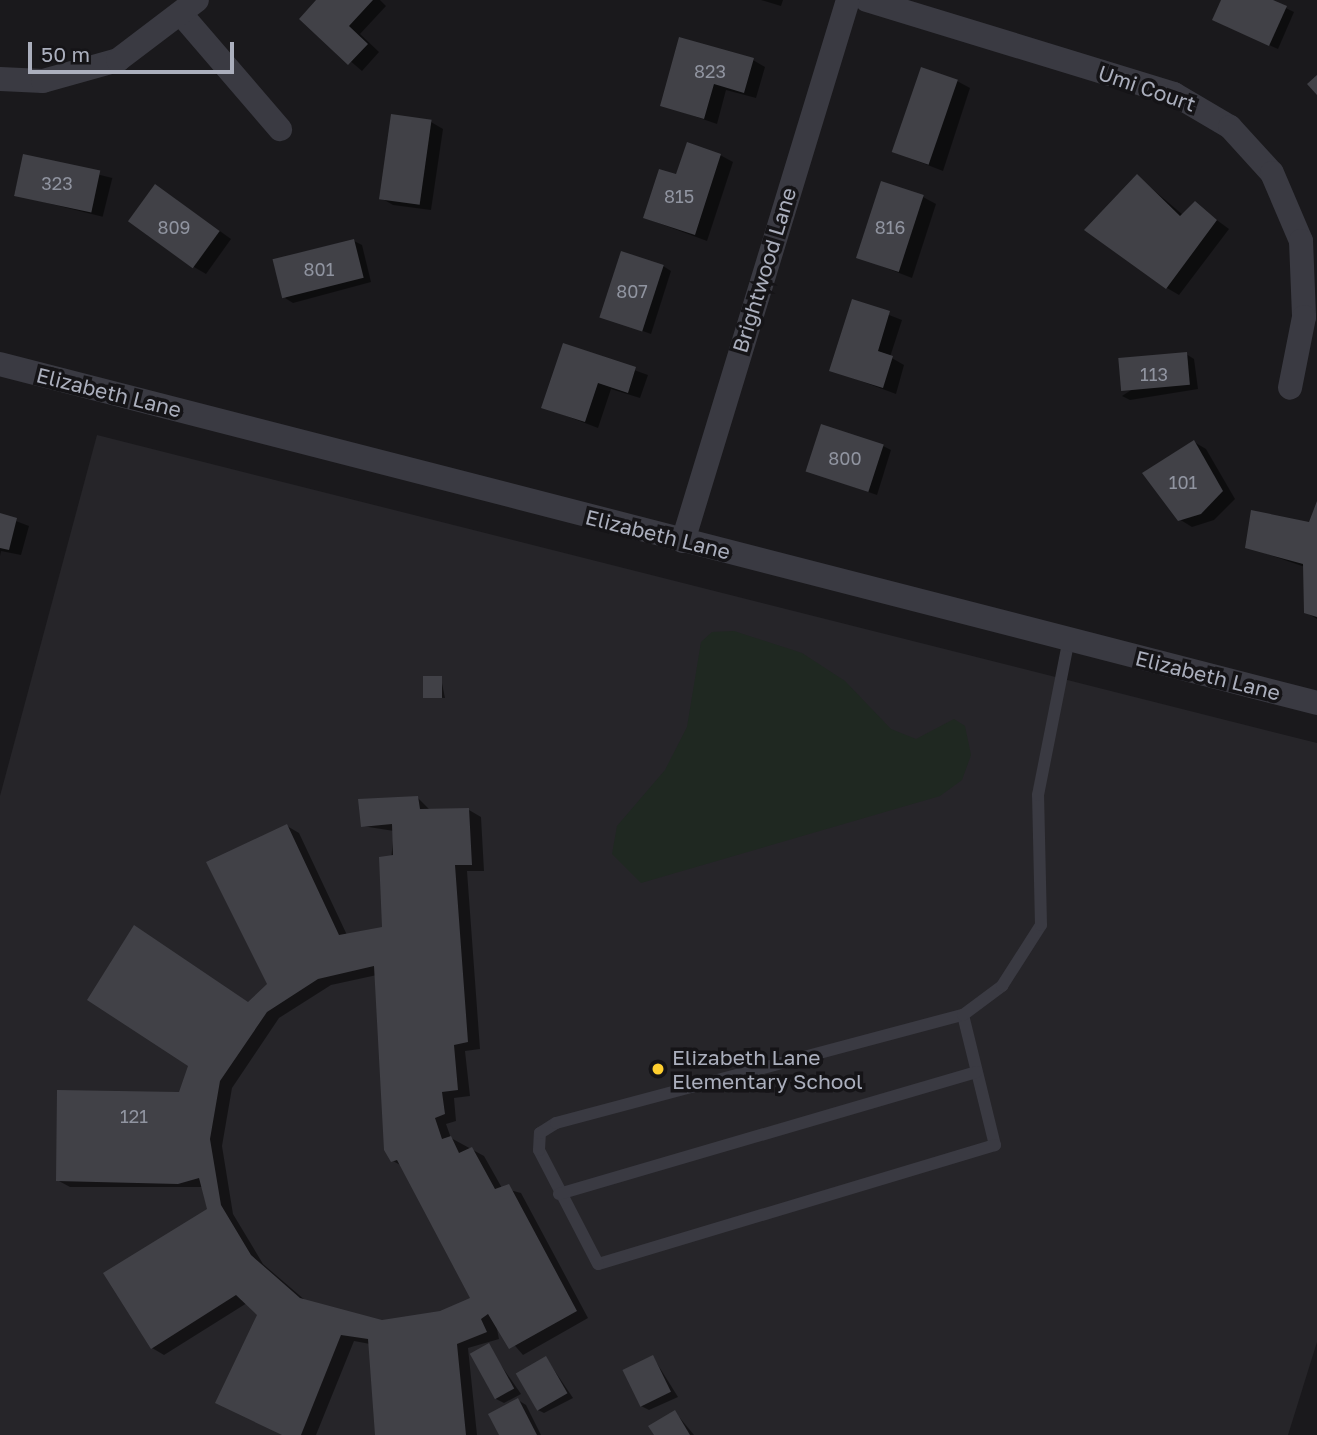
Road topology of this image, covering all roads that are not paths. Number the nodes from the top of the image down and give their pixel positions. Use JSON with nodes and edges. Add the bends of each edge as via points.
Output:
{"nodes":[{"id":1,"x":848,"y":0,"type":"edge"},
{"id":2,"x":867,"y":0,"type":"edge"},
{"id":3,"x":189,"y":7,"type":"edge"},
{"id":4,"x":0,"y":79,"type":"edge"},
{"id":5,"x":280,"y":129,"type":"dead end"},
{"id":6,"x":0,"y":364,"type":"edge"},
{"id":7,"x":1290,"y":388,"type":"dead end"},
{"id":8,"x":683,"y":541,"type":"junction"},
{"id":9,"x":1069,"y":639,"type":"junction"},
{"id":10,"x":1317,"y":703,"type":"edge"},
{"id":11,"x":963,"y":1015,"type":"junction"},
{"id":12,"x":977,"y":1072,"type":"junction"},
{"id":13,"x":559,"y":1194,"type":"junction"}],
"edges":[{"from":1,"to":8,"type":"street","name":"Brightwood Lane"},
{"from":2,"to":7,"type":"street","name":"Umi Court","via":[[1174,94],[1230,127],[1272,173],[1301,242],[1304,317]]},
{"from":3,"to":4,"type":"street","via":[[147,44],[84,73],[43,81]]},
{"from":3,"to":5,"type":"street"},
{"from":6,"to":8,"type":"street","name":"Elizabeth Lane"},
{"from":8,"to":9,"type":"street","name":"Elizabeth Lane"},
{"from":9,"to":10,"type":"street","name":"Elizabeth Lane"},
{"from":9,"to":11,"type":"lane","via":[[1038,795],[1041,925],[1002,986]]},
{"from":11,"to":12,"type":"lane"},
{"from":11,"to":13,"type":"lane","via":[[556,1123],[540,1133],[539,1150]]},
{"from":12,"to":13,"type":"lane"},
{"from":12,"to":13,"type":"lane","via":[[995,1145],[598,1264]]}]}
